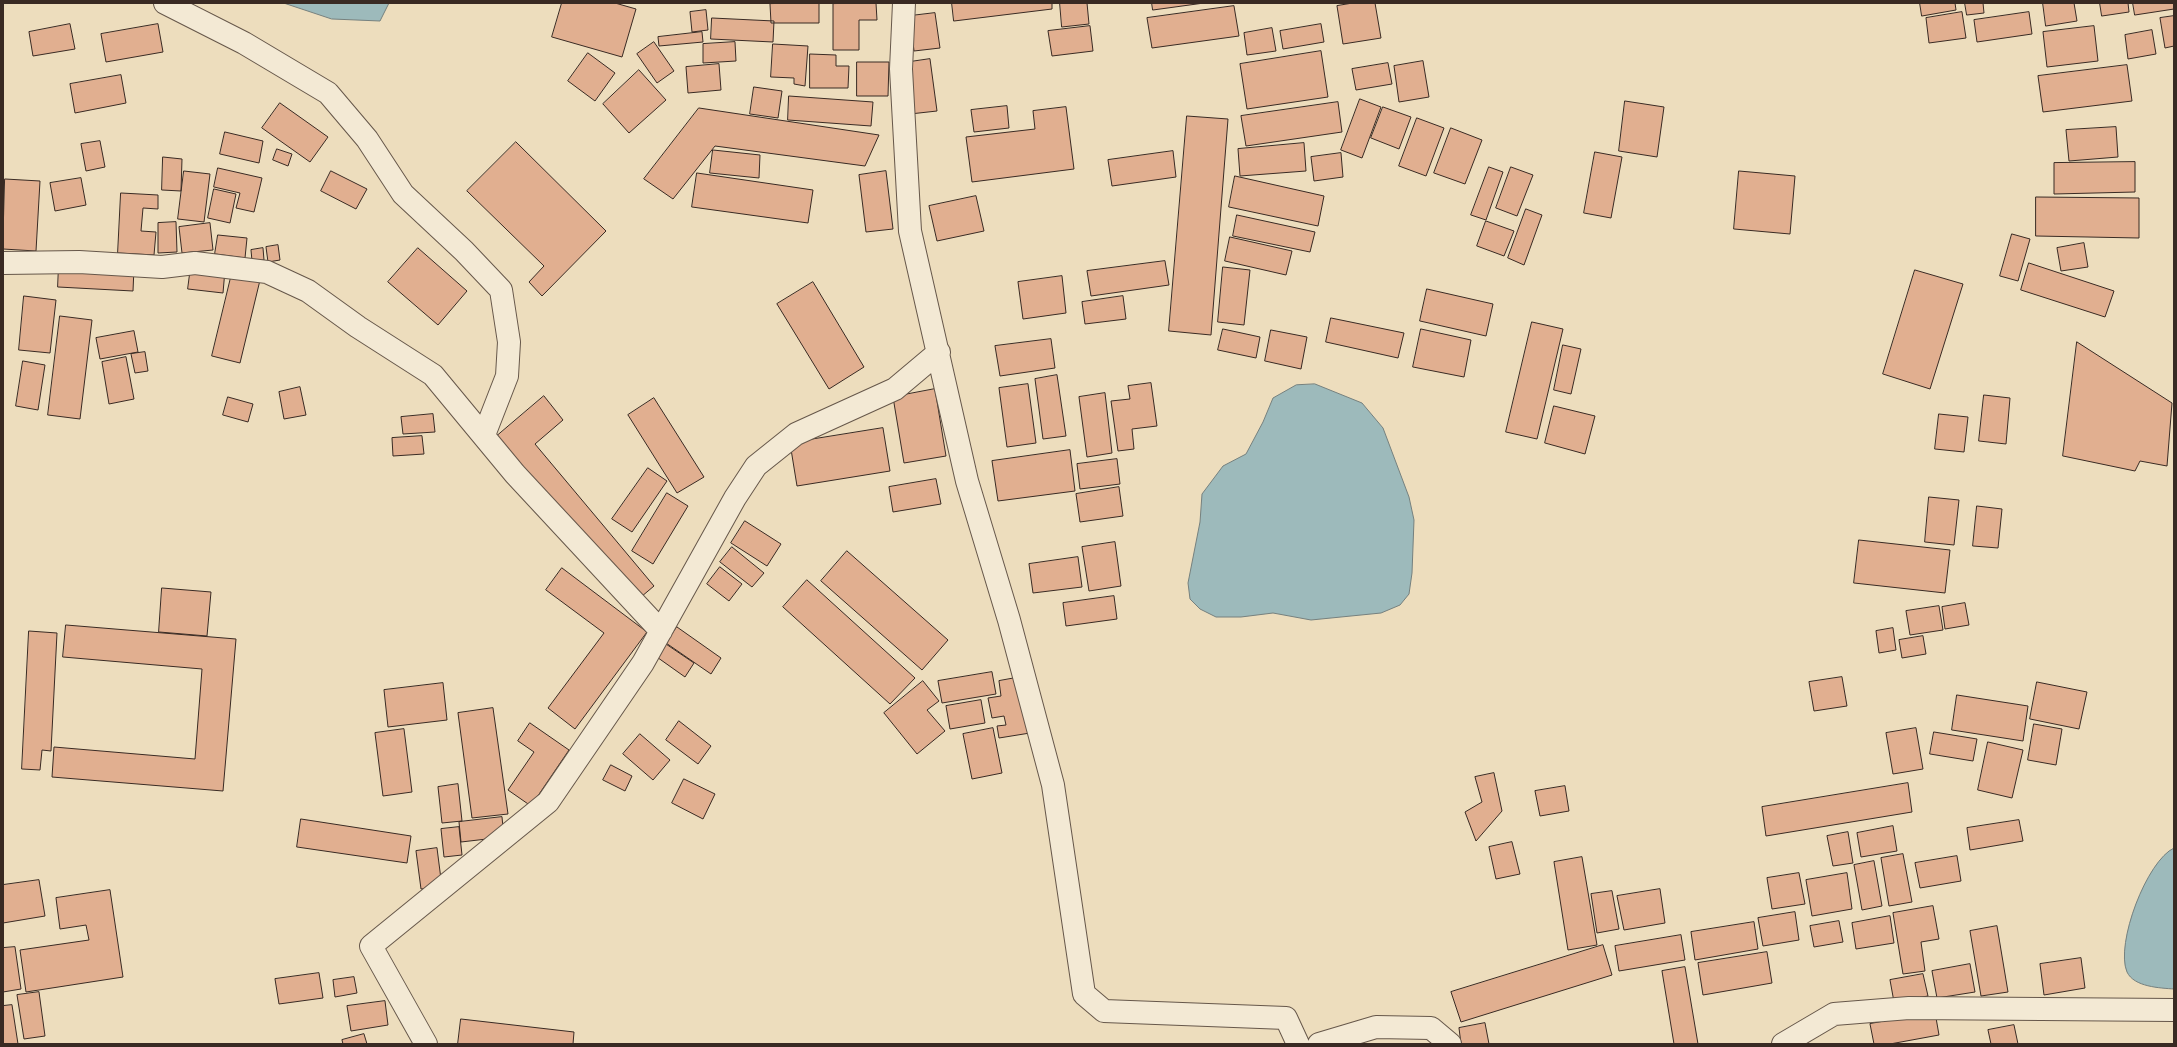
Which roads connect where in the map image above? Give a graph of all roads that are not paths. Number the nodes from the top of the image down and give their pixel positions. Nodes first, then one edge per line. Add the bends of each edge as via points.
1 (165, 3) edge
2 (904, 3) edge
3 (3, 263) edge
4 (939, 352) junction
5 (484, 435) junction
6 (661, 631) junction
7 (2174, 1010) edge
8 (426, 1044) edge
9 (1298, 1044) edge
10 (1319, 1044) edge
11 (1450, 1044) edge
12 (1783, 1044) edge

1 - 5 street via 244,43 328,93 367,139 403,194 501,290 509,342 507,376
2 - 4 street via 901,69 910,231
3 - 5 street via 79,262 162,267 195,263 267,272 308,291 433,375
4 - 6 street via 895,389 796,434 756,466 735,498
4 - 9 street via 967,481 1010,620 1053,785 1084,994 1104,1011 1286,1018
5 - 6 street via 515,474
6 - 8 street via 548,802 371,946
7 - 12 street via 1910,1008 1834,1014
10 - 11 street via 1376,1027 1431,1028

